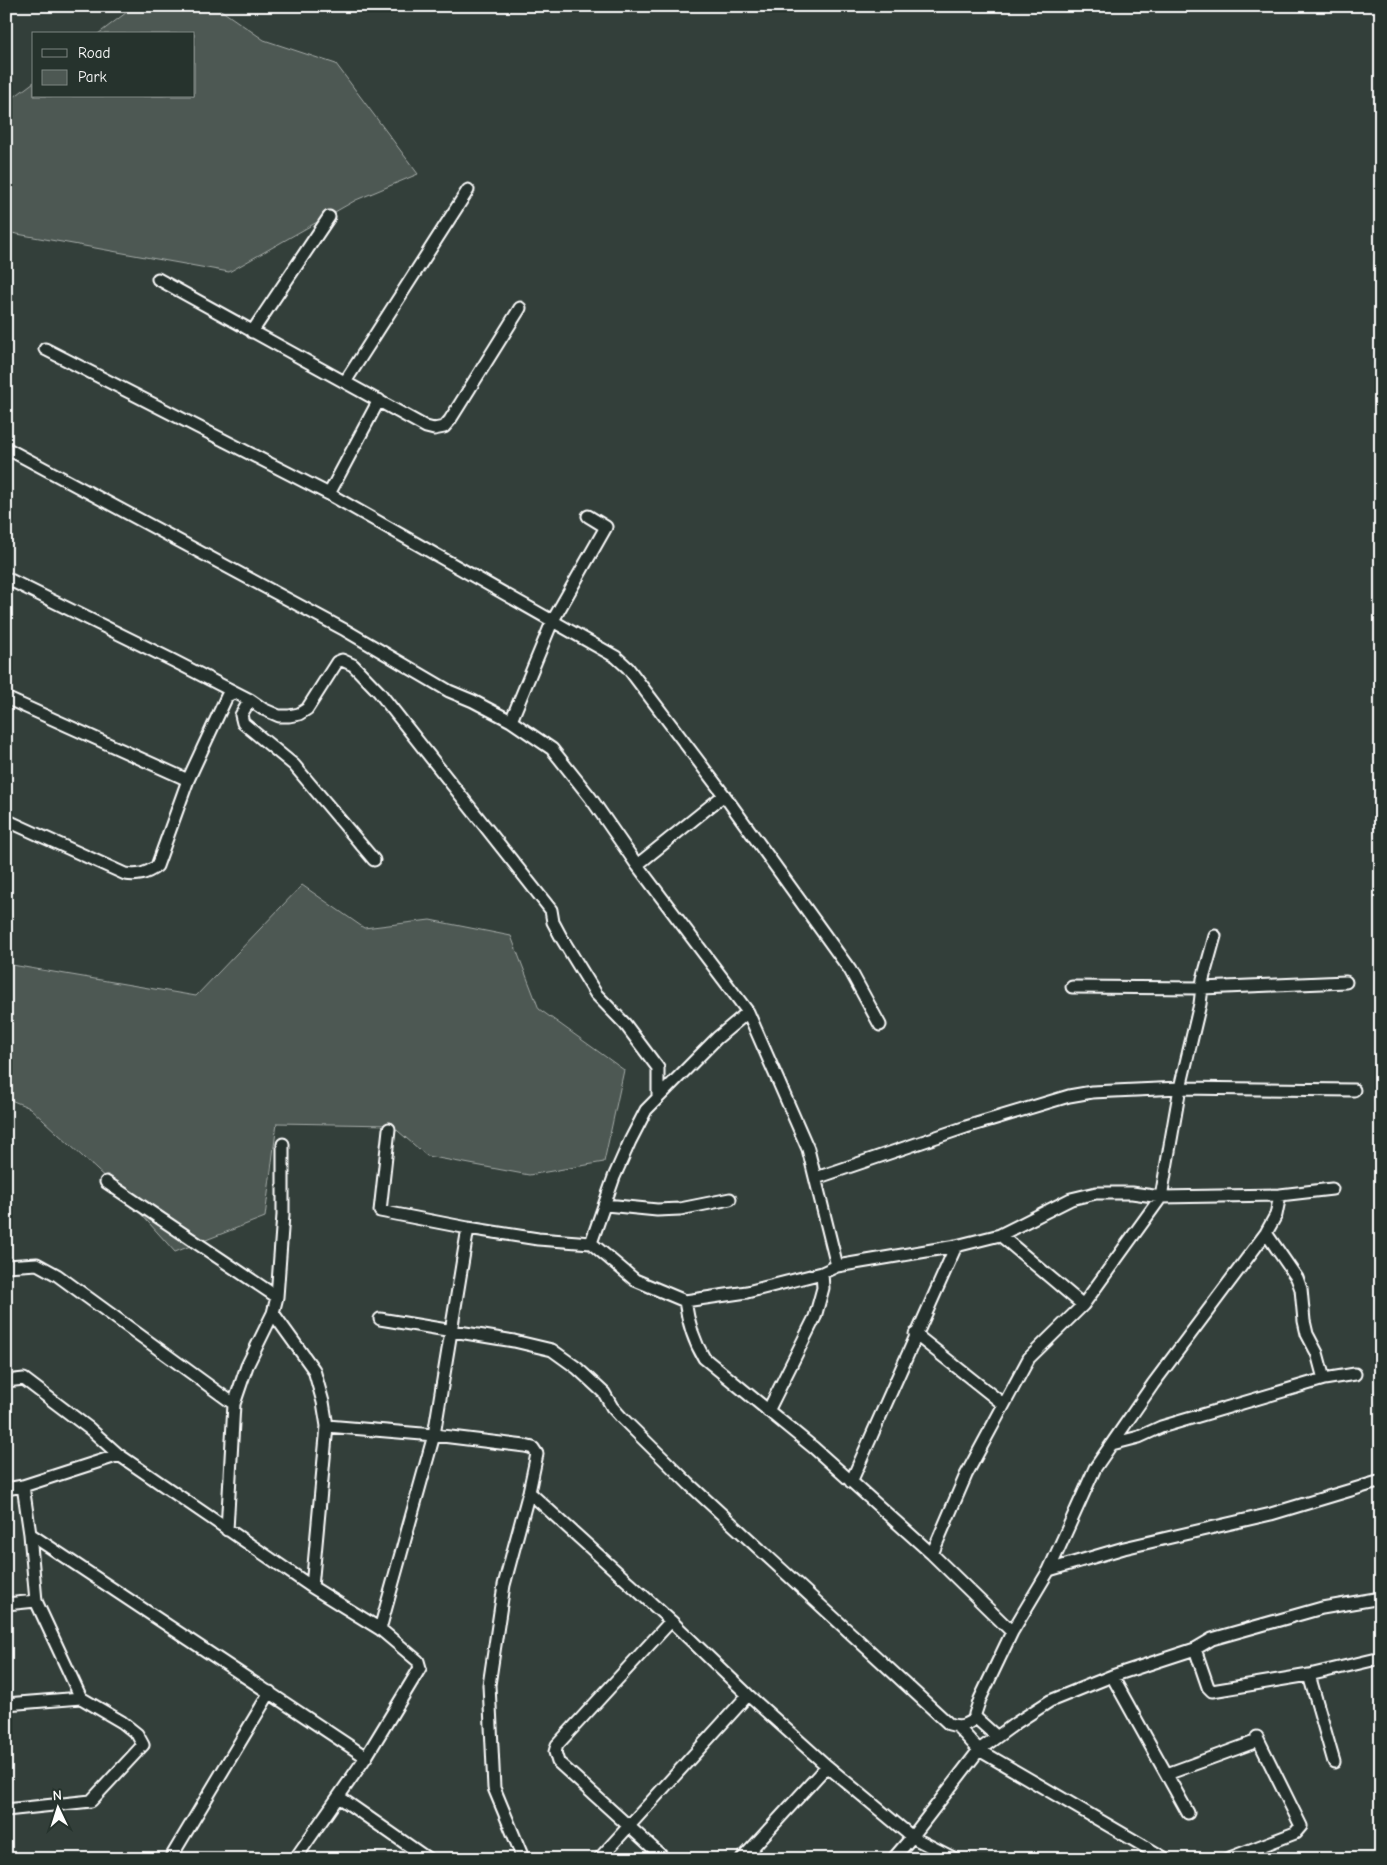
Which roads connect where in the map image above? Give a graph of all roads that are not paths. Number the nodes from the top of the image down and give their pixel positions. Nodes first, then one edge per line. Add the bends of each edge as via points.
1 (468, 190) dead end
2 (329, 217) dead end
3 (158, 279) dead end
4 (520, 308) dead end
5 (252, 332) junction
6 (45, 349) dead end
7 (345, 382) junction
8 (379, 400) junction
9 (6, 448) edge
10 (329, 494) junction
11 (588, 516) dead end
12 (6, 578) edge
13 (552, 622) junction
14 (233, 693) junction
15 (6, 698) edge
16 (250, 700) junction
17 (511, 721) junction
18 (188, 780) junction
19 (724, 795) junction
20 (6, 820) edge
21 (374, 860) dead end
22 (637, 866) junction
23 (1214, 936) dead end
24 (1346, 982) dead end
25 (1072, 987) dead end
26 (1202, 988) junction
27 (748, 1012) junction
28 (880, 1025) dead end
29 (1180, 1088) junction
30 (1354, 1090) dead end
31 (658, 1097) junction
32 (389, 1129) dead end
33 (283, 1144) dead end
34 (816, 1178) junction
35 (106, 1182) dead end
36 (1332, 1189) dead end
37 (1280, 1195) junction
38 (1161, 1197) junction
39 (730, 1199) dead end
40 (606, 1205) junction
41 (468, 1228) junction
42 (1266, 1233) junction
43 (1000, 1235) junction
44 (591, 1243) junction
45 (956, 1246) junction
46 (6, 1266) edge
47 (838, 1266) junction
48 (822, 1273) junction
49 (277, 1297) junction
50 (685, 1301) junction
51 (1083, 1305) junction
52 (273, 1313) junction
53 (380, 1319) dead end
54 (451, 1332) junction
55 (916, 1334) junction
56 (1355, 1374) dead end
57 (1324, 1379) junction
58 (6, 1381) edge
59 (234, 1404) junction
60 (1003, 1404) junction
61 (768, 1411) junction
62 (327, 1426) junction
63 (434, 1435) junction
64 (1112, 1444) junction
65 (119, 1455) junction
66 (1381, 1480) edge
67 (851, 1482) junction
68 (23, 1486) junction
69 (6, 1489) edge
70 (529, 1492) junction
71 (227, 1530) junction
72 (30, 1534) junction
73 (932, 1554) junction
74 (1049, 1570) junction
75 (312, 1587) junction
76 (1381, 1598) edge
77 (36, 1601) junction
78 (6, 1604) edge
79 (671, 1621) junction
80 (380, 1629) junction
81 (1012, 1632) junction
82 (1195, 1649) junction
83 (1377, 1659) dead end
84 (1309, 1675) junction
85 (1112, 1676) junction
86 (270, 1692) junction
87 (748, 1695) junction
88 (81, 1698) junction
89 (6, 1704) edge
90 (976, 1718) junction
91 (958, 1727) junction
92 (996, 1736) junction
93 (979, 1750) junction
94 (366, 1757) junction
95 (1334, 1762) dead end
96 (827, 1766) junction
97 (1168, 1774) junction
98 (339, 1797) junction
99 (6, 1810) edge
100 (1188, 1813) dead end
101 (629, 1827) junction
102 (912, 1837) junction
103 (170, 1859) edge
104 (295, 1859) edge
105 (428, 1859) edge
106 (520, 1859) edge
107 (599, 1859) edge
108 (665, 1859) edge
109 (742, 1859) edge
110 (893, 1859) edge
111 (955, 1859) edge
112 (1166, 1859) edge
113 (1227, 1859) edge

1 - 7 street
2 - 5 street
3 - 5 street
4 - 8 street via 444,427 426,427
5 - 7 street
6 - 10 street
7 - 8 street
8 - 10 street
9 - 17 street via 336,626 449,691
10 - 13 street
11 - 13 street via 606,527
12 - 14 street
13 - 17 street
13 - 19 street via 603,649 628,668
14 - 16 street
14 - 18 street via 227,696
15 - 18 street
16 - 21 street via 241,715 243,722 294,765
16 - 31 street via 279,716 299,714 307,709 337,662 342,660 364,676 551,910 560,937 596,994 625,1024 658,1068
17 - 22 street via 552,749 590,797
18 - 20 street via 157,866 146,873 126,874
19 - 22 street
19 - 28 street via 850,970
22 - 27 street
23 - 26 street
24 - 26 street
25 - 26 street
26 - 29 street
27 - 31 street
27 - 34 street via 808,1149
29 - 30 street
29 - 34 street via 1069,1096
29 - 38 street
31 - 40 street via 646,1110 630,1141
32 - 41 street via 380,1211
33 - 49 street via 283,1215
34 - 47 street
35 - 49 street
36 - 37 street
37 - 38 street
37 - 42 street via 1276,1215
38 - 43 street via 1096,1193 1070,1199
38 - 51 street
39 - 40 street via 680,1209
40 - 44 street
41 - 44 street
41 - 54 street
42 - 57 street via 1297,1278 1307,1334 1318,1353
42 - 64 street
43 - 45 street
43 - 51 street
44 - 50 street via 635,1280
45 - 47 street
45 - 55 street
46 - 59 street via 37,1264 58,1276
47 - 48 street
48 - 50 street via 747,1292
48 - 61 street via 823,1288 815,1317
49 - 52 street
50 - 61 street via 694,1340 704,1358
51 - 60 street via 1029,1358
52 - 59 street via 247,1366
52 - 62 street via 314,1370
53 - 54 street
54 - 63 street
54 - 91 street via 540,1346 552,1350 577,1368 689,1484 949,1724
55 - 60 street
55 - 67 street
56 - 57 street
57 - 64 street
58 - 65 street via 24,1379
59 - 71 street
60 - 73 street via 966,1475
61 - 67 street
62 - 63 street
62 - 75 street
63 - 70 street via 533,1448 537,1460
63 - 80 street
64 - 74 street via 1096,1468
65 - 68 street
65 - 71 street
66 - 74 street via 1271,1514 1124,1548
67 - 73 street
68 - 69 street
68 - 72 street
70 - 79 street
70 - 106 street via 504,1585 489,1685 494,1788 522,1853
71 - 75 street
72 - 77 street
72 - 86 street
73 - 81 street
74 - 81 street
75 - 80 street
76 - 82 street via 1322,1608 1212,1639
77 - 78 street
77 - 88 street
79 - 87 street
79 - 101 street via 557,1745 555,1752 558,1762
80 - 94 street via 418,1662 420,1668
81 - 90 street via 980,1699
82 - 84 street via 1212,1692
82 - 85 street
83 - 84 street
84 - 95 street
85 - 92 street via 1050,1701
85 - 97 street
86 - 94 street
86 - 103 street
87 - 96 street
87 - 101 street
88 - 89 street
88 - 99 street via 122,1722 137,1734 143,1745 92,1801
90 - 91 street
90 - 92 street
91 - 93 street
92 - 93 street
93 - 102 street
93 - 112 street
94 - 98 street
96 - 102 street
96 - 109 street
97 - 100 street
97 - 113 street via 1254,1740 1301,1826 1295,1833
98 - 104 street
98 - 105 street
101 - 107 street
101 - 108 street
102 - 110 street
102 - 111 street

